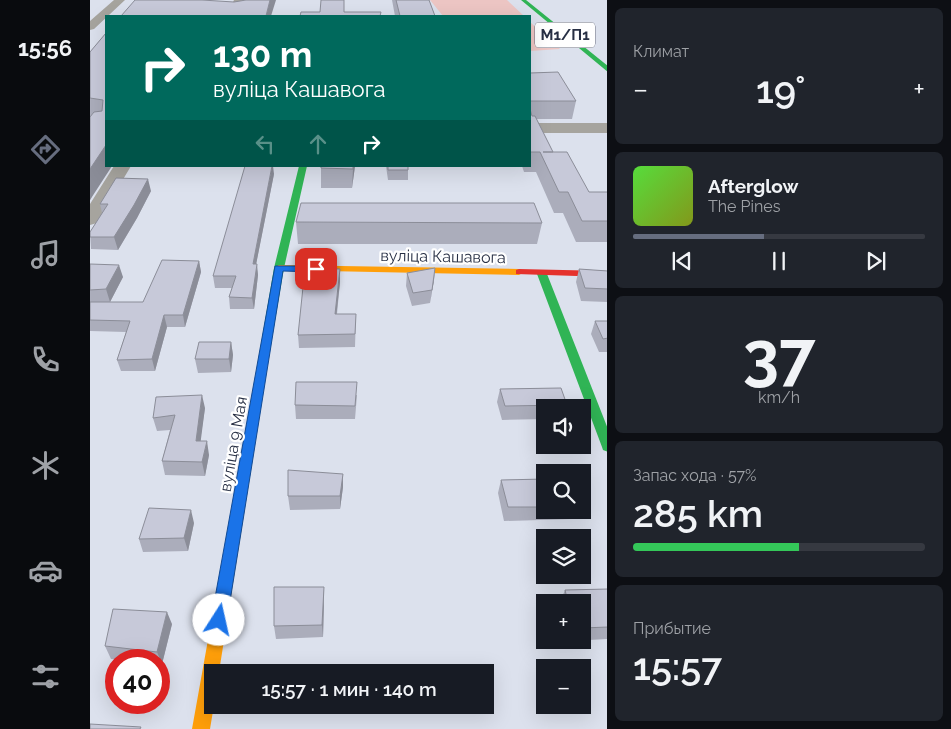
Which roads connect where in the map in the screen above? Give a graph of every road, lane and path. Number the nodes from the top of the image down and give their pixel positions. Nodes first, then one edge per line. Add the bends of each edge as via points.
1 (120, 0) edge
2 (239, 0) edge
3 (523, 0) edge
4 (232, 15) edge
5 (90, 27) edge
6 (607, 70) edge
7 (531, 128) edge
8 (607, 128) edge
9 (122, 167) edge
10 (303, 167) edge
11 (90, 219) edge
12 (279, 268) junction
13 (542, 274) junction
14 (607, 274) edge
15 (607, 447) edge
16 (201, 729) edge

1 - 5 street
2 - 4 street
3 - 6 street, М1/П1
7 - 8 street
9 - 11 street
10 - 12 street, вуліца 9 Мая
12 - 13 street, вуліца Кашавога
12 - 16 street, вуліца 9 Мая
13 - 14 street, вуліца Кашавога
13 - 15 street

